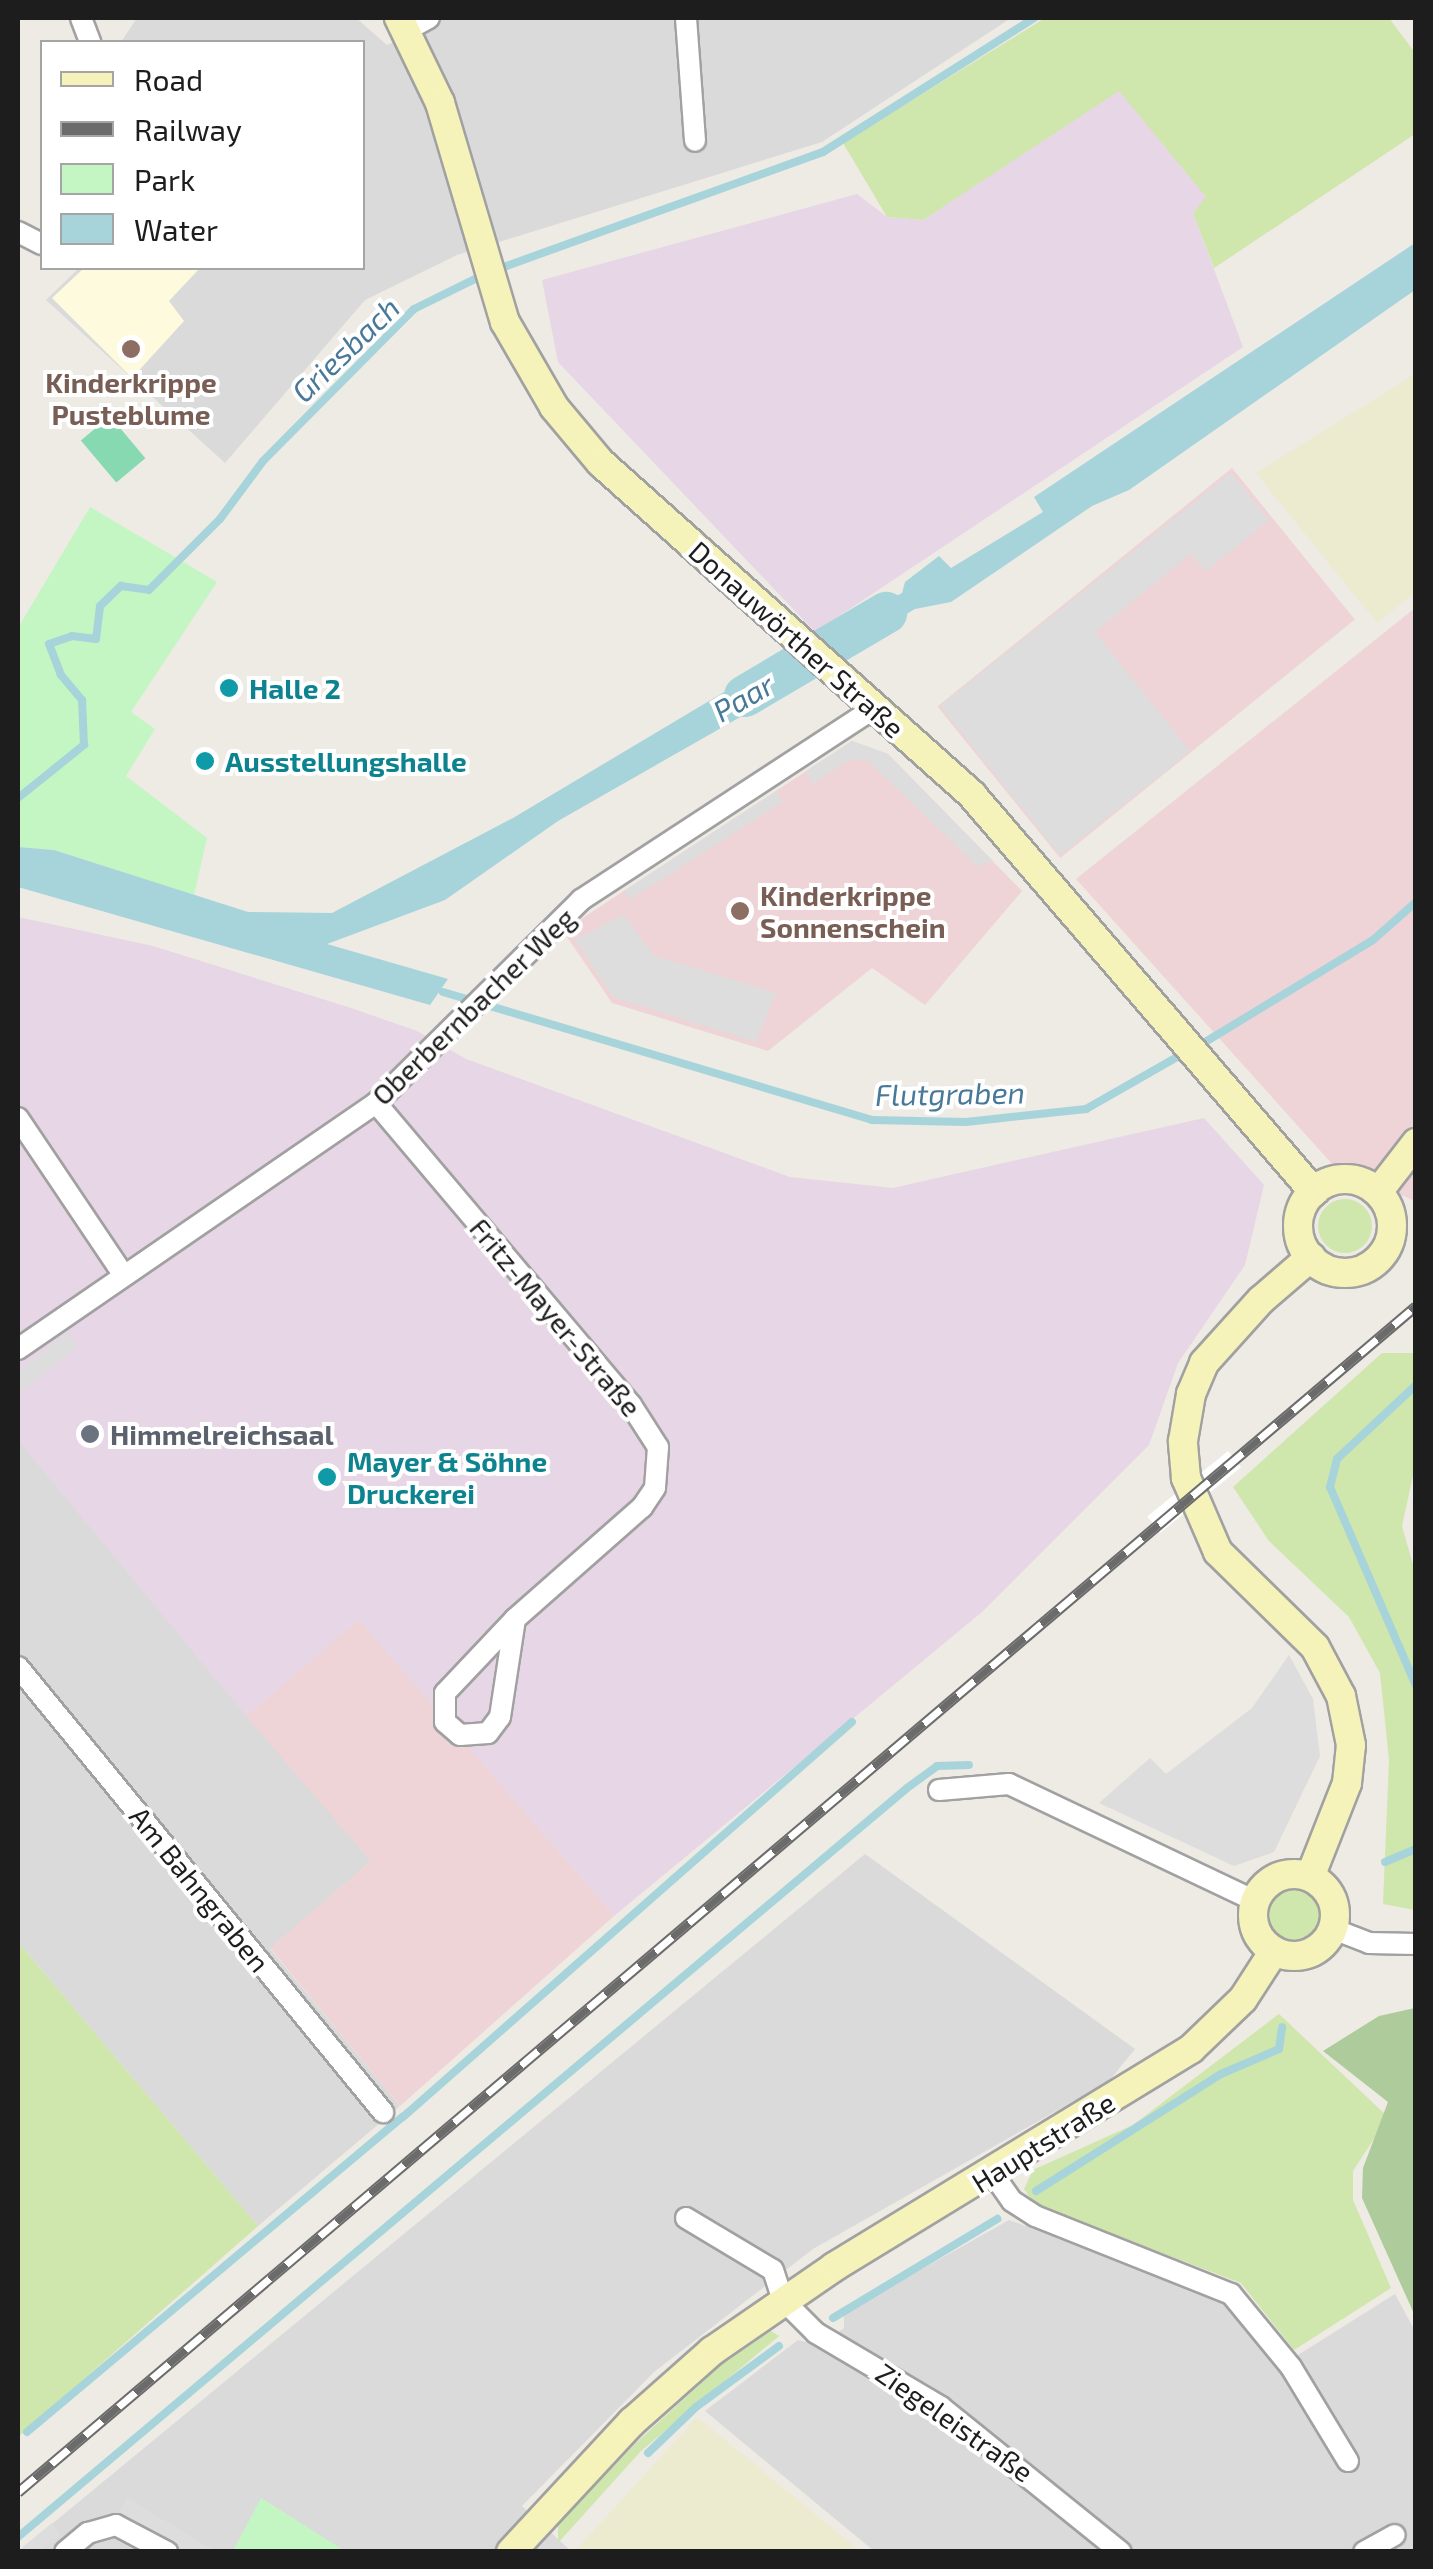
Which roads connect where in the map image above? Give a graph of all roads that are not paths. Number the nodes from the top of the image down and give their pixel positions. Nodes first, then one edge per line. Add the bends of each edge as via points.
1 (686, 18) edge
2 (412, 22) edge
3 (695, 140) dead end
4 (874, 708) junction
5 (376, 1103) junction
6 (18, 1118) edge
7 (1416, 1143) edge
8 (1314, 1192) junction
9 (1378, 1192) junction
10 (1311, 1258) junction
11 (123, 1274) junction
12 (18, 1348) edge
13 (516, 1619) junction
14 (18, 1667) edge
15 (939, 1790) dead end
16 (1310, 1876) junction
17 (1254, 1901) junction
18 (1333, 1929) junction
19 (1416, 1944) edge
20 (1274, 1950) junction
21 (382, 2112) dead end
22 (994, 2174) junction
23 (686, 2218) dead end
24 (783, 2300) junction
25 (1348, 2461) dead end
26 (1395, 2536) dead end
27 (65, 2552) edge
28 (166, 2552) edge
29 (511, 2552) edge
30 (1121, 2552) edge
31 (1364, 2552) edge

1 - 3 street
2 - 4 main road, Donauwörther Straße via 505,322 554,406 601,463
4 - 5 street, Oberbernbacher Weg via 622,870 546,930
4 - 8 main road, Donauwörther Straße via 972,795
5 - 11 street, Oberbernbacher Weg
5 - 13 street, Fritz-Mayer-Straße via 631,1405 658,1447 654,1488 642,1507
6 - 11 street
7 - 9 main road
8 - 9 main road via 1351,1179
8 - 10 main road via 1298,1222
9 - 10 main road via 1392,1236 1374,1263 1345,1273
10 - 16 main road via 1261,1300 1204,1364 1190,1394 1183,1441 1186,1478 1218,1552 1316,1647 1341,1696 1351,1746 1347,1783
11 - 12 street, Oberbernbacher Weg
13 - 13 street, Fritz-Mayer-Straße via 444,1693 445,1722 460,1735 480,1736 500,1717
14 - 21 street, Am Bahngraben
15 - 17 street via 1009,1784
16 - 17 main road via 1272,1879
16 - 18 main road via 1332,1896
17 - 20 main road via 1255,1930
18 - 19 street via 1369,1943
18 - 20 main road via 1313,1952
20 - 22 main road, Hauptstraße via 1243,2000 1190,2049
22 - 24 main road, Hauptstraße
22 - 25 street via 1012,2201 1035,2216 1232,2294 1291,2367
23 - 24 street via 773,2270
24 - 29 main road, Hauptstraße via 652,2403
24 - 30 street, Ziegeleistraße via 816,2333 923,2394 1012,2460
26 - 31 street
27 - 28 street via 88,2533 116,2525

